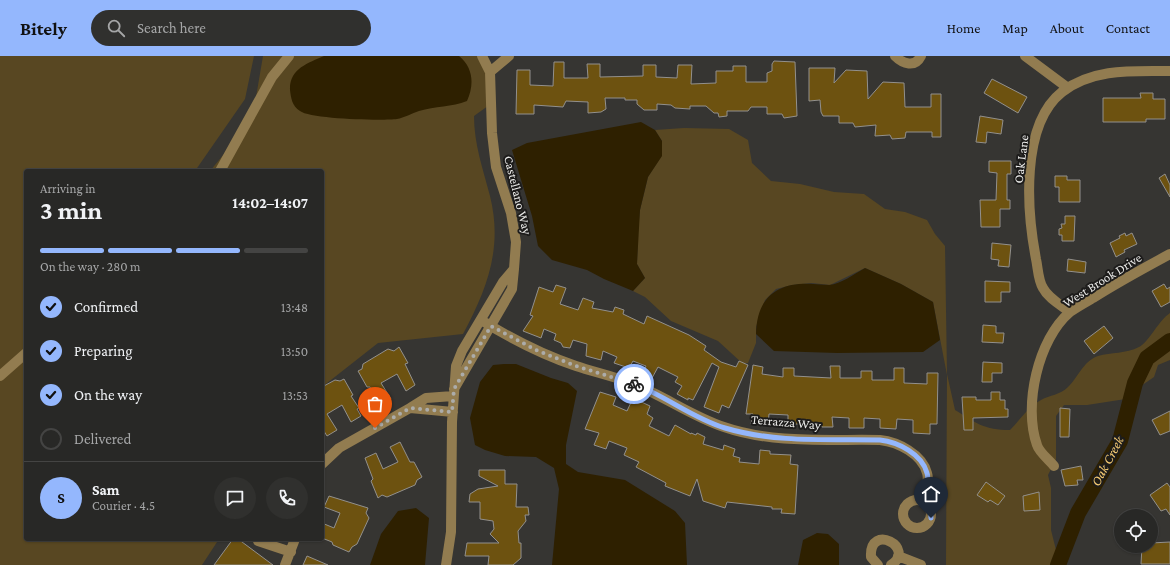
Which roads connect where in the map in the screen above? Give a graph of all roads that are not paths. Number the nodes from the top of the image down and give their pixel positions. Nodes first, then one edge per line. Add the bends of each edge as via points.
1 (289, 56) edge
2 (482, 56) edge
3 (509, 56) edge
4 (895, 56) edge
5 (921, 56) edge
6 (1025, 56) edge
7 (1170, 71) edge
8 (490, 72) junction
9 (1068, 88) junction
10 (221, 169) edge
11 (1170, 254) edge
12 (514, 269) junction
13 (1070, 312) junction
14 (481, 320) junction
15 (491, 326) junction
16 (24, 355) edge
17 (0, 376) edge
18 (454, 393) junction
19 (410, 408) junction
20 (452, 412) junction
21 (324, 462) edge
22 (1054, 466) dead end
23 (922, 501) dead end
24 (294, 541) edge
25 (260, 543) edge
26 (291, 552) junction
27 (898, 556) junction
28 (285, 565) edge
29 (446, 565) edge
30 (878, 565) edge
31 (891, 565) edge
32 (921, 565) edge

1 - 10 street via 272,77
2 - 8 street, Castellano Way
3 - 8 street
4 - 5 street via 902,62 911,64
6 - 9 street
7 - 9 street, Oak Lane via 1108,73 1084,79
8 - 12 street, Castellano Way via 496,167 511,213 516,242
9 - 13 street, Oak Lane via 1053,103 1037,131 1031,165 1030,194 1031,238 1043,289
11 - 13 street, West Brook Drive
12 - 14 street, Castellano Way via 503,282
12 - 15 street, Castellano Way via 512,289
13 - 22 street, West Brook Drive via 1046,343 1032,400 1032,425 1037,447
14 - 15 street, Terrazza Way
14 - 18 street, Castellano Way via 456,366
15 - 18 street, Castellano Way
15 - 23 street, Terrazza Way via 536,350 576,366 646,388 696,416 725,428 764,436 893,442 919,460 928,474
16 - 17 street
18 - 19 street via 426,398
18 - 20 street, Castellano Way
19 - 20 street
19 - 21 street via 339,448
20 - 29 street, Castellano Way via 451,532
24 - 26 street
25 - 26 street
26 - 28 street
27 - 30 street via 894,543 886,539 878,541 871,552 873,561
27 - 31 street
27 - 32 street

